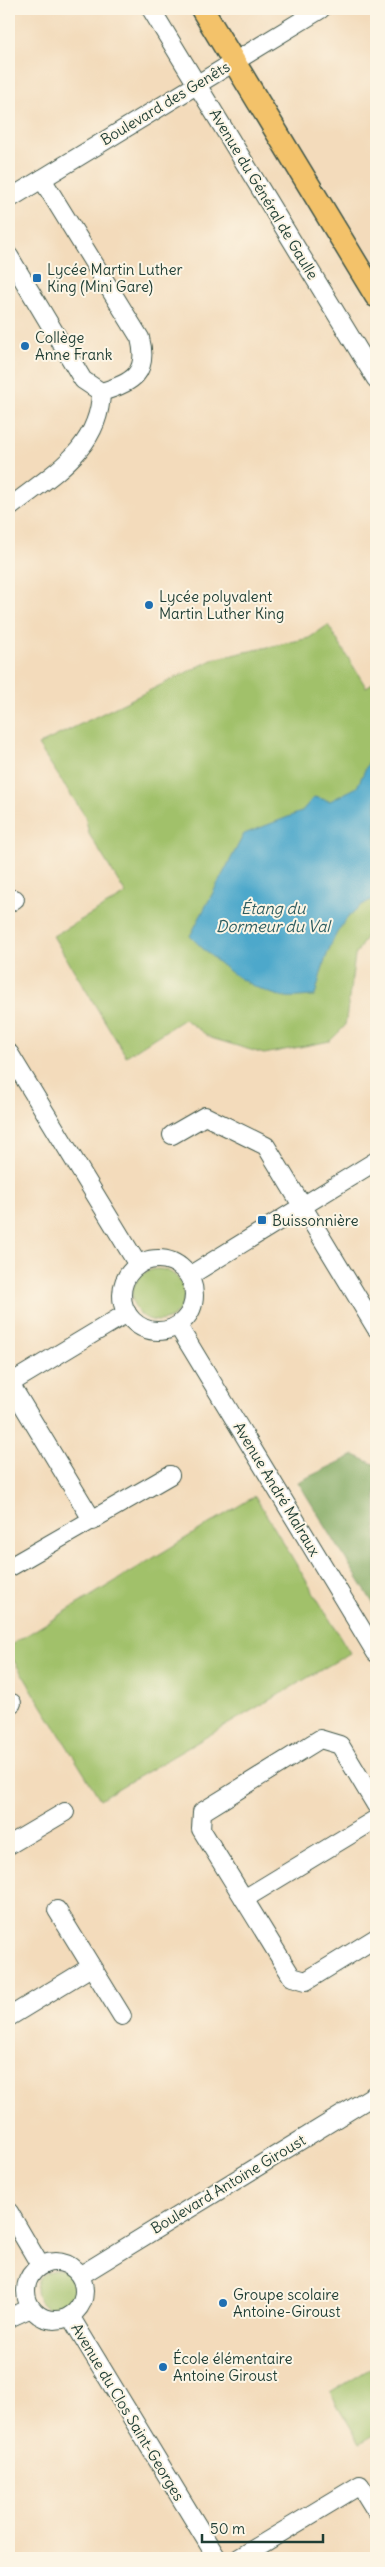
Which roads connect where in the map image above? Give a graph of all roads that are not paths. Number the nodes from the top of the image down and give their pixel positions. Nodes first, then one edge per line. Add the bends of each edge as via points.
1 (151, 9) edge
2 (202, 9) edge
3 (321, 9) edge
4 (234, 61) junction
5 (196, 84) junction
6 (42, 179) junction
7 (9, 199) edge
8 (9, 256) edge
9 (376, 296) edge
10 (376, 379) edge
11 (101, 392) junction
12 (9, 508) edge
13 (9, 1053) edge
14 (172, 1135) dead end
15 (376, 1160) edge
16 (302, 1206) junction
17 (138, 1265) junction
18 (189, 1276) junction
19 (127, 1313) junction
20 (178, 1326) junction
21 (376, 1328) edge
22 (9, 1383) edge
23 (170, 1475) dead end
24 (93, 1521) junction
25 (10, 1567) dead end
26 (376, 1652) edge
27 (376, 1805) edge
28 (65, 1812) dead end
29 (376, 1819) edge
30 (9, 1846) edge
31 (244, 1899) junction
32 (57, 1910) dead end
33 (376, 1938) edge
34 (92, 1967) junction
35 (122, 2016) dead end
36 (9, 2017) edge
37 (376, 2094) edge
38 (9, 2212) edge
39 (40, 2265) junction
40 (81, 2276) junction
41 (31, 2308) junction
42 (70, 2316) junction
43 (9, 2318) edge
44 (376, 2511) edge
45 (218, 2558) edge
46 (239, 2558) edge

1 - 5 street, Avenue du Général de Gaulle
2 - 4 main road
3 - 4 street, Boulevard des Genêts
4 - 5 street, Boulevard des Genêts
4 - 9 main road
5 - 6 street, Boulevard des Genêts
5 - 10 street, Avenue du Général de Gaulle
6 - 7 street, Boulevard des Genêts
6 - 11 street via 140,338 145,356 140,371 128,381
8 - 11 street via 83,380
11 - 12 street via 95,427 78,452
13 - 17 street
14 - 16 street via 205,1116 266,1146
15 - 16 street
16 - 18 street
16 - 21 street
17 - 18 street via 164,1260 179,1266
17 - 19 street via 124,1287
18 - 20 street via 194,1297 192,1308
19 - 20 street via 134,1322 150,1330
19 - 22 street
20 - 26 street, Avenue André Malraux
22 - 24 street
23 - 24 street
24 - 25 street
27 - 31 street via 340,1745 320,1738 202,1812 201,1829
28 - 30 street
29 - 31 street
31 - 33 street via 292,1977 306,1981
32 - 34 street
34 - 35 street
34 - 36 street
37 - 40 street, Boulevard Antoine Giroust
38 - 39 street
39 - 40 street via 58,2261 67,2263
39 - 41 street via 32,2272 26,2290
40 - 42 street via 82,2303
41 - 42 street via 45,2318 61,2320
41 - 43 street
42 - 45 street, Avenue du Clos Saint-Georges
44 - 46 street via 360,2485

